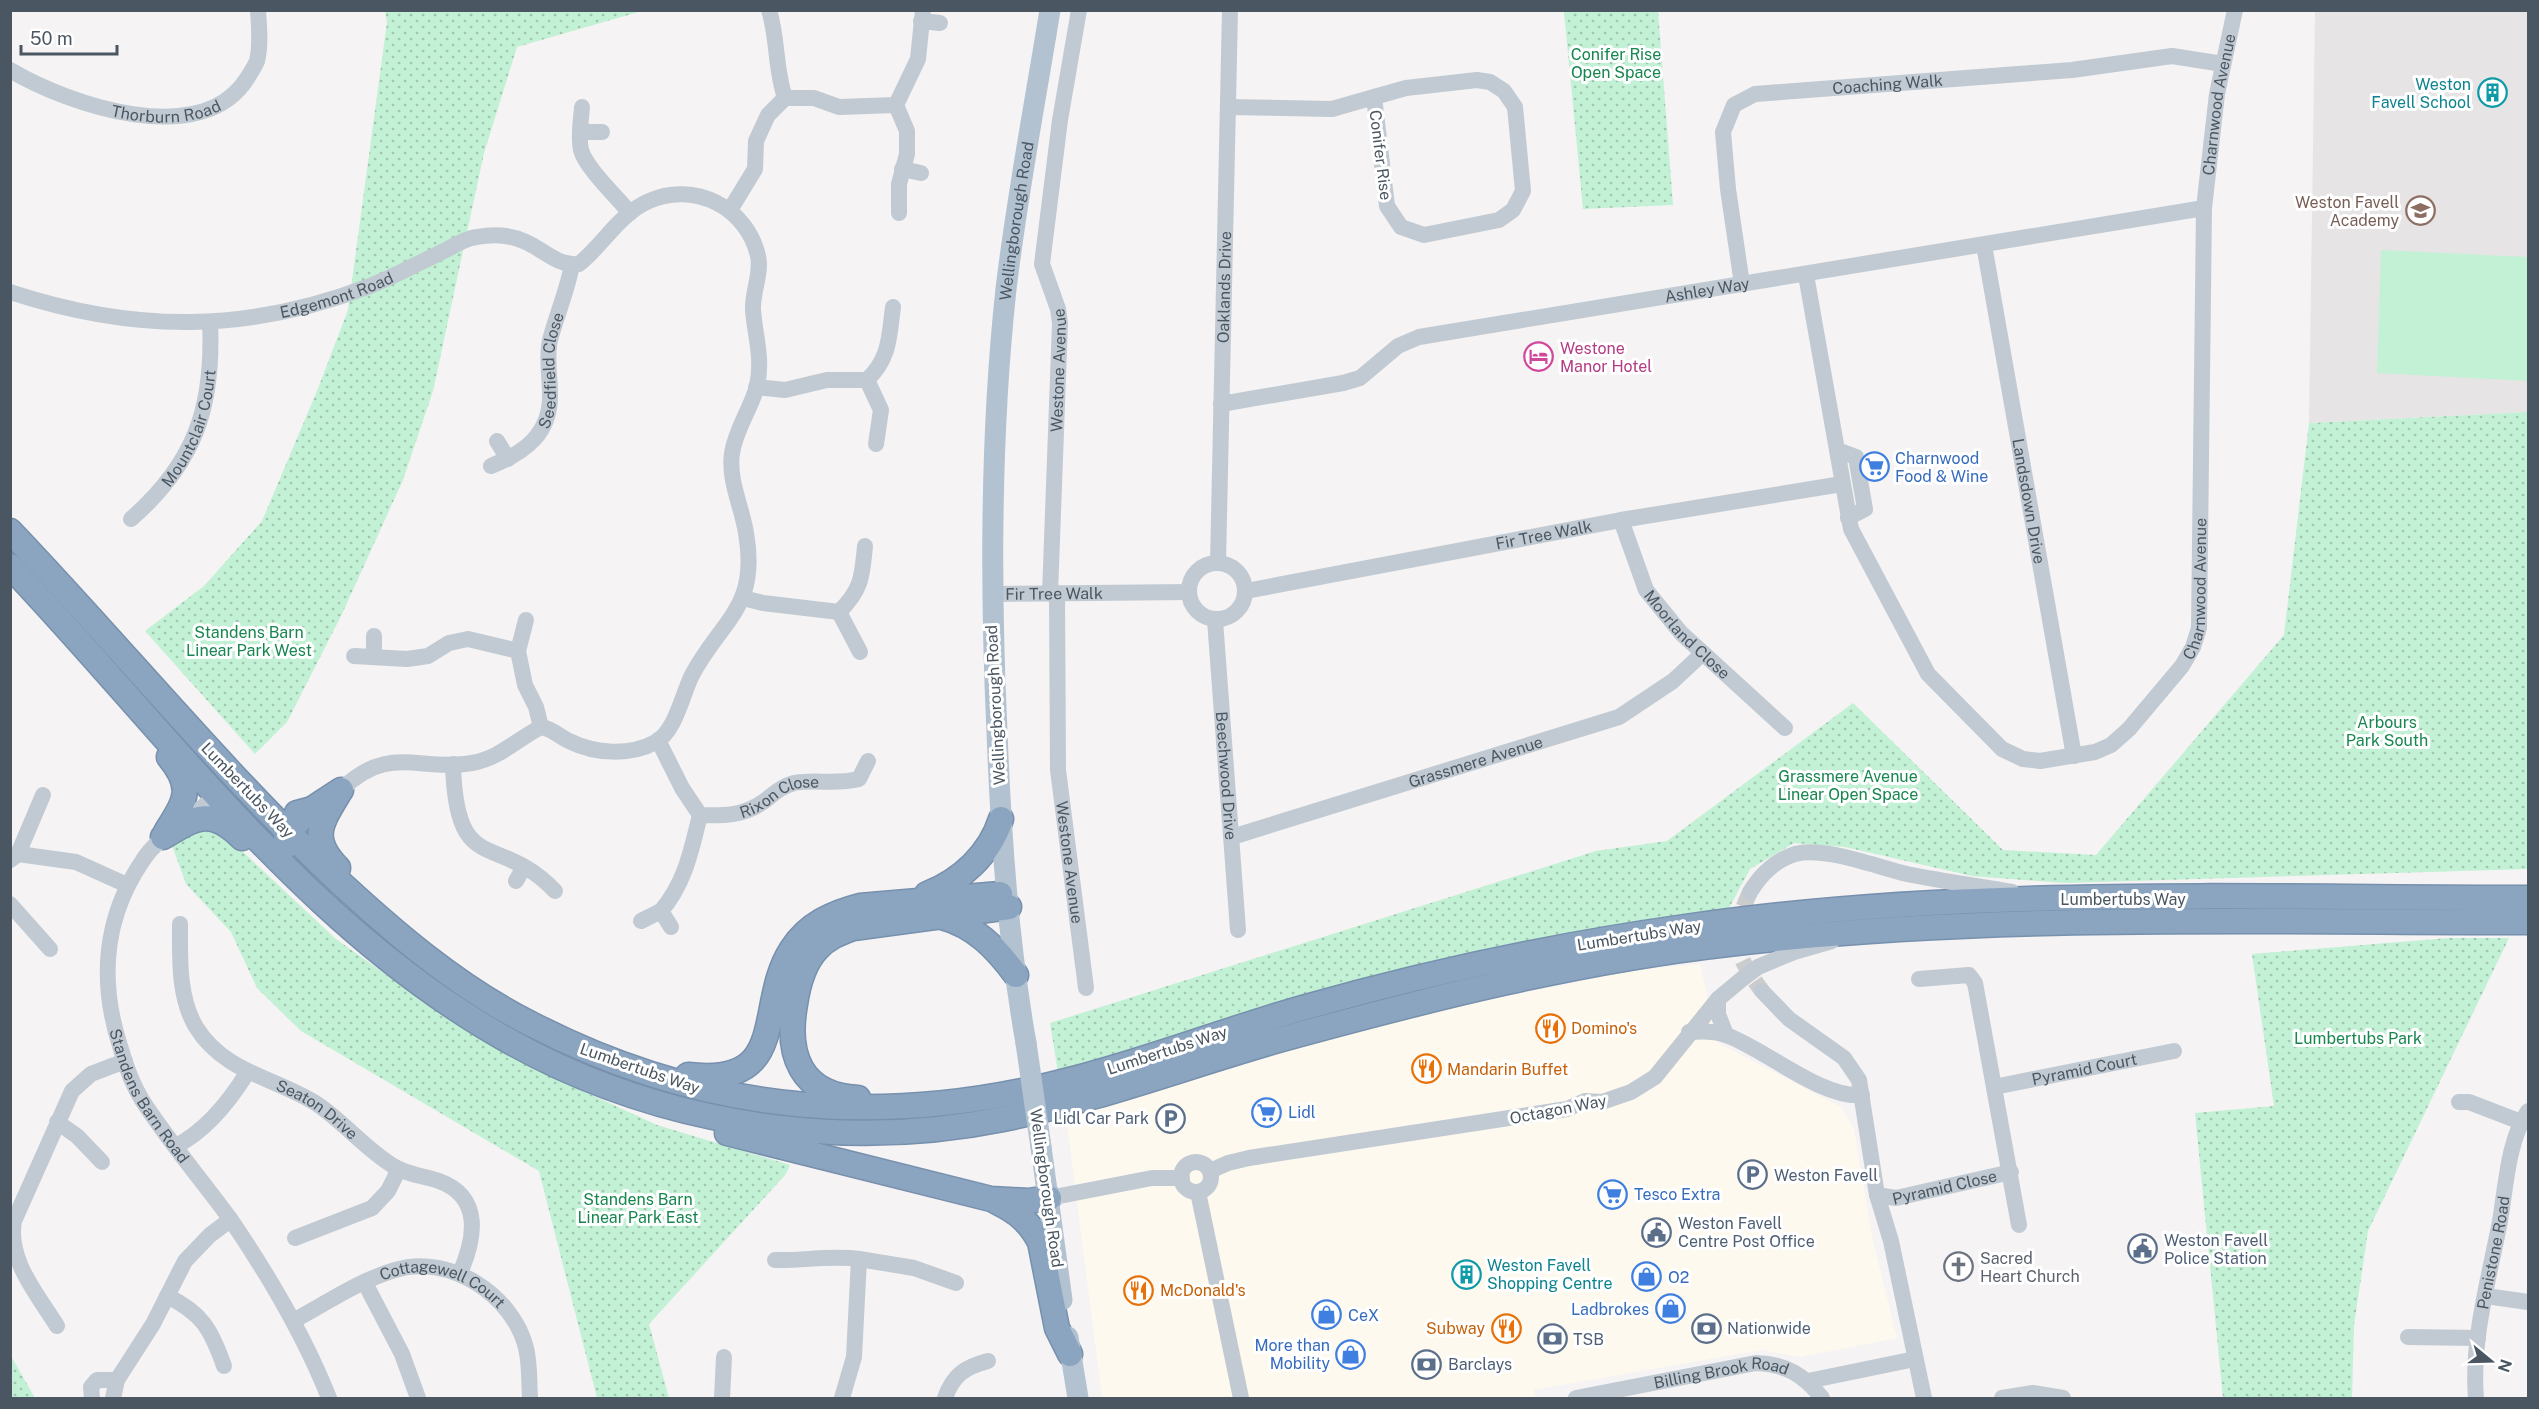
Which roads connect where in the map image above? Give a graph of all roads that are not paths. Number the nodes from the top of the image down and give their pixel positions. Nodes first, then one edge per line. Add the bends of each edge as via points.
1 (258, 10) edge
2 (769, 10) edge
3 (1050, 10) edge
4 (1079, 10) edge
5 (1230, 10) edge
6 (2235, 10) edge
7 (922, 16) edge
8 (940, 23) dead end
9 (2223, 64) junction
10 (10, 70) edge
11 (1374, 97) junction
12 (785, 98) junction
13 (896, 105) junction
14 (582, 107) dead end
15 (1228, 107) junction
16 (581, 132) junction
17 (602, 132) dead end
18 (902, 169) junction
19 (921, 174) dead end
20 (2205, 208) junction
21 (730, 210) junction
22 (630, 213) junction
23 (899, 213) dead end
24 (1984, 245) junction
25 (572, 265) junction
26 (1806, 275) junction
27 (1742, 284) junction
28 (10, 292) edge
29 (893, 307) dead end
30 (210, 322) junction
31 (867, 380) junction
32 (756, 387) junction
33 (1221, 404) junction
34 (497, 441) dead end
35 (876, 444) dead end
36 (1837, 450) junction
37 (508, 459) junction
38 (491, 466) dead end
39 (1842, 484) junction
40 (1848, 518) junction
41 (131, 519) dead end
42 (1621, 520) junction
43 (10, 531) edge
44 (865, 546) dead end
45 (1218, 563) junction
46 (10, 566) edge
47 (1246, 591) junction
48 (1189, 592) junction
49 (991, 594) junction
50 (1053, 594) junction
51 (743, 598) junction
52 (839, 612) junction
53 (526, 620) dead end
54 (1215, 620) junction
55 (98, 627) junction
56 (374, 636) dead end
57 (518, 651) junction
58 (860, 652) dead end
59 (1703, 653) junction
60 (354, 656) dead end
61 (374, 657) junction
62 (114, 679) junction
63 (188, 727) junction
64 (541, 727) junction
65 (1785, 728) dead end
66 (658, 740) junction
67 (2074, 756) junction
68 (867, 761) dead end
69 (453, 764) junction
70 (341, 790) junction
71 (217, 794) junction
72 (43, 795) dead end
73 (312, 809) junction
74 (700, 816) junction
75 (1001, 819) junction
76 (287, 832) junction
77 (163, 837) junction
78 (1232, 837) junction
79 (14, 857) edge
80 (127, 885) junction
81 (555, 891) dead end
82 (1750, 892) tunnel mouth
83 (2529, 898) edge
84 (2060, 899) junction
85 (911, 900) junction
86 (1008, 901) junction
87 (361, 902) junction
88 (10, 904) edge
89 (662, 911) junction
90 (942, 917) junction
91 (641, 921) dead end
92 (2529, 922) edge
93 (180, 924) dead end
94 (670, 927) dead end
95 (1238, 930) dead end
96 (354, 931) junction
97 (1849, 933) junction
98 (50, 949) dead end
99 (1016, 975) junction
100 (1919, 979) dead end
101 (1086, 988) dead end
102 (426, 989) junction
103 (1762, 991) tunnel mouth
104 (1718, 999) junction
105 (1689, 1032) junction
106 (1726, 1035) junction
107 (2174, 1051) dead end
108 (125, 1061) junction
109 (621, 1065) junction
110 (247, 1073) junction
111 (1994, 1087) junction
112 (614, 1089) junction
113 (1862, 1095) junction
114 (969, 1101) junction
115 (2459, 1102) dead end
116 (2525, 1116) edge
117 (57, 1122) junction
118 (176, 1146) junction
119 (102, 1162) dead end
120 (399, 1169) junction
121 (1210, 1171) junction
122 (2011, 1172) junction
123 (1182, 1178) junction
124 (1198, 1192) junction
125 (1877, 1195) junction
126 (1049, 1198) junction
127 (991, 1199) junction
128 (230, 1220) junction
129 (12, 1221) edge
130 (2019, 1225) dead end
131 (295, 1238) dead end
132 (11, 1244) edge
133 (859, 1259) junction
134 (775, 1260) dead end
135 (460, 1273) junction
136 (365, 1283) junction
137 (956, 1283) dead end
138 (167, 1296) junction
139 (2486, 1296) junction
140 (2529, 1302) edge
141 (293, 1321) junction
142 (57, 1326) dead end
143 (2408, 1337) dead end
144 (2478, 1338) junction
145 (1070, 1354) junction
146 (724, 1357) dead end
147 (1915, 1359) junction
148 (988, 1361) dead end
149 (224, 1366) dead end
150 (117, 1380) junction
151 (1808, 1381) junction
152 (92, 1398) edge
153 (112, 1398) edge
154 (329, 1398) edge
155 (418, 1398) edge
156 (530, 1398) edge
157 (722, 1398) edge
158 (842, 1398) edge
159 (945, 1398) edge
160 (1078, 1398) edge
161 (1241, 1398) edge
162 (1576, 1398) edge
163 (1822, 1398) edge
164 (1924, 1398) edge
165 (2002, 1398) edge
166 (2063, 1398) edge
167 (2476, 1398) edge

1 - 10 street, Thorburn Road via 257,61 239,91 220,105 188,116 105,109 66,98
2 - 12 street
3 - 49 main road, Wellingborough Road via 1006,288 995,417
4 - 50 street, Westone Avenue via 1042,264 1060,323
5 - 15 street, Oaklands Drive
6 - 9 street, Charnwood Avenue
7 - 8 street
7 - 13 street via 918,60
9 - 20 street, Charnwood Avenue
9 - 27 street, Coaching Walk via 2172,56 2072,70 1755,94 1734,105 1724,132
11 - 11 street, Conifer Rise via 1406,88 1477,80 1490,82 1504,91 1515,107 1523,191 1513,210 1499,220 1424,235 1401,227 1387,206
11 - 15 street, Conifer Rise via 1332,109
12 - 13 street via 814,98 839,107
12 - 21 street via 768,115 756,141 755,169
13 - 18 street via 907,131 907,154
14 - 16 street
15 - 33 street, Oaklands Drive
16 - 17 street
16 - 22 street via 581,151 591,170
18 - 19 street
18 - 23 street
20 - 24 street, Ashley Way
20 - 67 street, Charnwood Avenue via 2197,638 2182,666 2119,738 2103,749
21 - 22 street via 717,202 681,194 647,202
21 - 32 street via 746,228 759,257 753,309 760,351
22 - 25 street via 586,258
24 - 26 street, Ashley Way
24 - 67 street, Landsdown Drive
25 - 30 street, Edgemont Road via 559,262 525,241 505,236 474,237 342,296 295,310
25 - 37 street, Seedfield Close via 550,341 549,409 543,429 529,447
26 - 27 street, Ashley Way
26 - 36 street, Charnwood Avenue
27 - 33 street, Ashley Way via 1419,337 1398,346 1360,378
28 - 30 street, Edgemont Road via 95,315 173,324
29 - 31 street via 887,353
30 - 41 street, Mountclair Court via 210,386 198,430 171,479
31 - 32 street via 827,380 785,390
31 - 35 street via 881,410
32 - 51 street via 739,424 731,458 749,558
33 - 45 street, Oaklands Drive
34 - 37 street
36 - 39 street, Charnwood Avenue
36 - 40 street via 1857,457 1865,509
37 - 38 street, Seedfield Close
39 - 40 street, Charnwood Avenue
39 - 42 street, Fir Tree Walk
40 - 67 street, Charnwood Avenue via 1928,674 1939,687 2008,753 2031,761
42 - 47 street, Fir Tree Walk
42 - 59 street, Moorland Close via 1647,590 1681,633
43 - 55 highway, Lumbertubs Way
44 - 52 street via 861,583
45 - 47 street via 1236,570
45 - 48 street via 1195,573
46 - 62 highway, Lumbertubs Way
47 - 54 street via 1233,616
48 - 50 street, Fir Tree Walk
48 - 54 street via 1199,614
49 - 50 street, Fir Tree Walk
49 - 75 main road, Wellingborough Road
50 - 101 street, Westone Avenue via 1058,770
51 - 52 street
51 - 66 street via 693,675 668,730
52 - 58 street
53 - 57 street
54 - 78 street, Beechwood Drive
55 - 63 highway, Lumbertubs Way
55 - 71 highway via 114,659 222,779
56 - 61 street
57 - 61 street via 468,639 449,643 428,656
57 - 64 street via 525,685
59 - 65 street, Moorland Close
59 - 78 street, Grassmere Avenue via 1673,681 1619,717
60 - 61 street
62 - 71 highway, Lumbertubs Way
62 - 77 highway via 132,716 183,776 185,800
63 - 73 highway via 227,756 286,812
63 - 76 highway, Lumbertubs Way
64 - 66 street via 568,741 612,751 634,751
64 - 69 street via 494,757
66 - 74 street
68 - 74 street, Rixon Close via 866,785 796,783 776,789 743,813
69 - 70 street via 394,762 370,768
69 - 81 street via 454,799 466,835 520,874 545,880
70 - 73 highway
70 - 87 highway via 323,819 320,838 327,857
71 - 77 street, Standens Barn Road
71 - 96 highway, Lumbertubs Way
72 - 79 street
73 - 76 highway
74 - 89 street via 688,865 674,896
75 - 85 highway via 990,844 958,879
75 - 86 main road, Wellingborough Road
76 - 87 highway, Lumbertubs Way
76 - 102 highway via 284,846 291,856 402,957
77 - 80 street, Standens Barn Road
77 - 96 highway via 191,820 204,817 225,822 308,902
78 - 95 street, Beechwood Drive
79 - 80 street via 76,862
80 - 108 street, Standens Barn Road via 113,921 107,955 108,993
82 - 84 street via 1761,874 1777,862 1795,854 1816,852 1945,881
83 - 84 highway, Lumbertubs Way
84 - 114 highway, Lumbertubs Way via 1797,913 1579,944 1388,985 1224,1031 1079,1078
85 - 86 highway
85 - 109 highway via 838,911 811,927 791,949 779,979 765,1042 749,1063 733,1074 714,1078 651,1064
86 - 90 highway
86 - 99 main road, Wellingborough Road
87 - 109 highway, Lumbertubs Way via 478,993 525,1022
88 - 98 street
89 - 91 street
89 - 94 street
90 - 99 highway via 979,934
90 - 114 highway via 852,928 817,949 797,988 794,1057 802,1073 831,1093
92 - 97 highway, Lumbertubs Way via 2050,923
93 - 110 street, Seaton Drive via 185,1002 196,1028
96 - 102 highway, Lumbertubs Way
97 - 104 street, Octagon Way via 1826,945 1794,952 1758,967
97 - 112 highway, Lumbertubs Way via 1724,944 1427,1000 1102,1094 1005,1119 960,1126 870,1132 765,1126 675,1108
99 - 126 main road, Wellingborough Road, bridge
100 - 111 street via 1969,975 1975,983
102 - 112 highway, Lumbertubs Way via 494,1033
103 - 113 street via 1789,1019 1844,1058 1859,1080
104 - 105 street, Octagon Way
104 - 106 street via 1718,1014
105 - 106 street
105 - 121 street, Octagon Way via 1655,1077 1631,1092 1602,1102 1585,1101 1567,1110 1249,1158
106 - 113 street via 1829,1089
107 - 111 street, Pyramid Court
108 - 117 street via 82,1080
108 - 118 street, Standens Barn Road via 141,1098
109 - 114 highway, Lumbertubs Way via 726,1095 819,1107 891,1108
110 - 118 street via 214,1117
110 - 120 street, Seaton Drive via 317,1104
111 - 122 street
112 - 127 highway via 682,1119 731,1134
113 - 125 street
115 - 116 street
116 - 139 street, Penistone Road
117 - 119 street
117 - 129 street via 45,1156
118 - 128 street, Standens Barn Road
120 - 131 street via 388,1191 372,1208
120 - 135 street, Seaton Drive via 451,1188 471,1213 474,1231
121 - 123 street via 1204,1164 1194,1162
121 - 124 street via 1210,1183
122 - 125 street, Pyramid Close via 1896,1198
122 - 130 street
123 - 124 street via 1185,1187
123 - 126 street via 1152,1178
124 - 161 street
125 - 147 street via 1892,1241
126 - 127 highway via 1028,1202
126 - 145 main road, Wellingborough Road
127 - 145 highway via 1019,1213 1034,1230 1040,1242 1057,1328
128 - 138 street via 194,1250
128 - 141 street, Standens Barn Road
129 - 132 street
132 - 142 street
133 - 134 street via 831,1256 807,1261
133 - 137 street via 914,1268
133 - 158 street via 854,1357
135 - 136 street, Cottagewell Court via 413,1266
135 - 156 street, Cottagewell Court via 496,1298 519,1328 526,1348
136 - 141 street, Cottagewell Court
136 - 155 street via 402,1354
138 - 149 street via 201,1317
138 - 150 street
139 - 140 street
139 - 144 street, Penistone Road
141 - 154 street, Standens Barn Road
143 - 144 street
144 - 167 street, Penistone Road
145 - 160 main road, Wellingborough Road
146 - 157 street
147 - 151 street
147 - 164 street
148 - 159 street via 958,1374
150 - 152 street via 97,1380 91,1387
150 - 153 street
151 - 162 street, Billing Brook Road via 1791,1370 1756,1363
151 - 163 street, Billing Brook Road
165 - 166 street via 2032,1393

